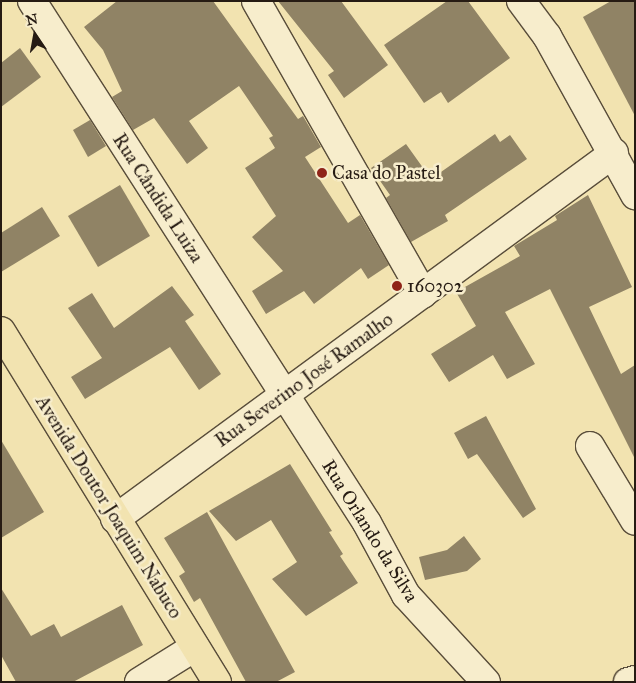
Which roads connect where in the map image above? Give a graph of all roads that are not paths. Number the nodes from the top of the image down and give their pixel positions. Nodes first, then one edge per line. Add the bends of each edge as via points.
1 (32, 1) edge
2 (256, 1) edge
3 (521, 1) edge
4 (614, 154) junction
5 (635, 194) edge
6 (423, 294) junction
7 (1, 331) edge
8 (284, 394) junction
9 (590, 446) dead end
10 (115, 519) junction
11 (635, 521) edge
12 (195, 647) junction
13 (635, 680) edge
14 (139, 682) edge
15 (216, 682) edge
16 (486, 682) edge
17 (628, 682) edge

1 - 8 street, Rua Cândida Luiza
2 - 6 street
3 - 4 street via 547,36
4 - 5 street
4 - 6 street, Rua Severino José Ramalho
6 - 8 street, Rua Severino José Ramalho
7 - 10 main road, Avenida Doutor Joaquim Nabuco
8 - 10 street, Rua Severino José Ramalho
8 - 16 street, Rua Orlando da Silva via 367,523 406,595
9 - 11 street
10 - 12 main road, Avenida Doutor Joaquim Nabuco
12 - 14 street
12 - 15 main road, Avenida Doutor Joaquim Nabuco
13 - 17 street

